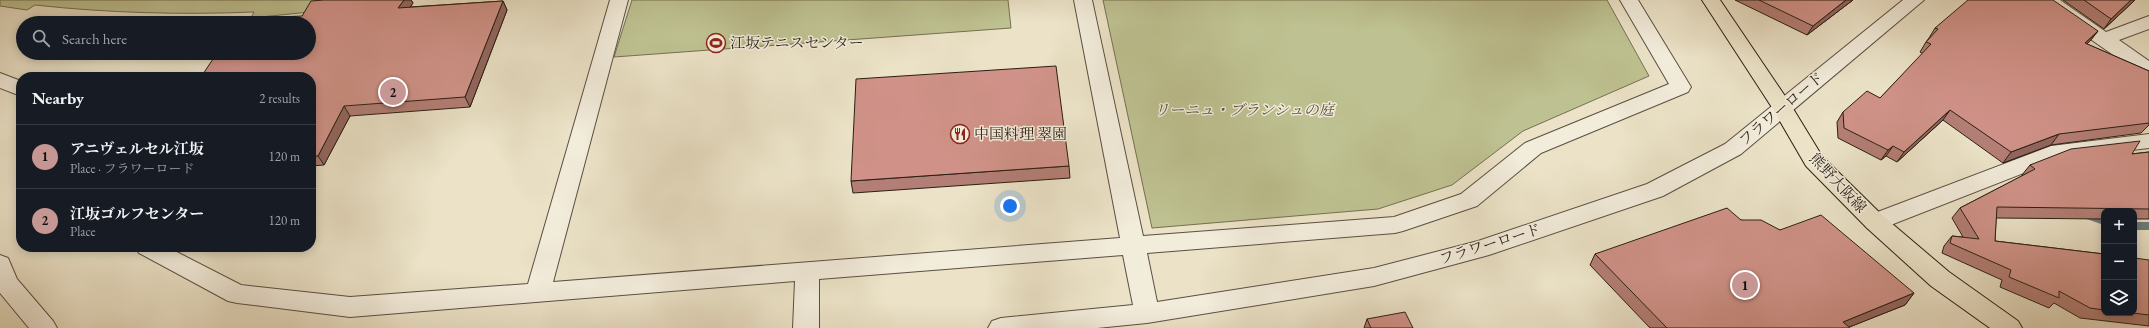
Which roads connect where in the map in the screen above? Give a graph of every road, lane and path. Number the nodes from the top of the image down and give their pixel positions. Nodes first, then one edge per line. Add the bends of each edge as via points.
1 (620, 0) edge
2 (1083, 0) edge
3 (1630, 0) edge
4 (1710, 0) edge
5 (1915, 0) edge
6 (2047, 0) edge
7 (2149, 22) edge
8 (2105, 39) junction
9 (2149, 70) edge
10 (0, 80) edge
11 (16, 87) edge
12 (1782, 107) junction
13 (2149, 140) edge
14 (1875, 222) junction
15 (1133, 245) junction
16 (157, 252) edge
17 (0, 264) edge
18 (807, 271) junction
19 (538, 292) junction
20 (1147, 313) junction
21 (44, 328) edge
22 (806, 328) edge
23 (1001, 328) edge
24 (2009, 328) edge

1 - 19 street
2 - 15 street
3 - 15 street via 1681,87 1533,148 1469,200 1395,225
4 - 12 main road, 熊野大阪線
5 - 12 street, フラワーロード
6 - 8 street
7 - 8 street
8 - 9 street
10 - 11 street
12 - 14 main road, 熊野大阪線 via 1814,161
12 - 20 street, フラワーロード via 1733,149 1655,190 1481,249 1374,277
13 - 14 street via 2059,151
14 - 24 main road, 熊野大阪線 via 1940,279
15 - 18 street
15 - 20 street
16 - 19 street via 237,294 350,307
17 - 21 street via 6,283
18 - 19 street
18 - 22 street
20 - 23 street, フラワーロード

